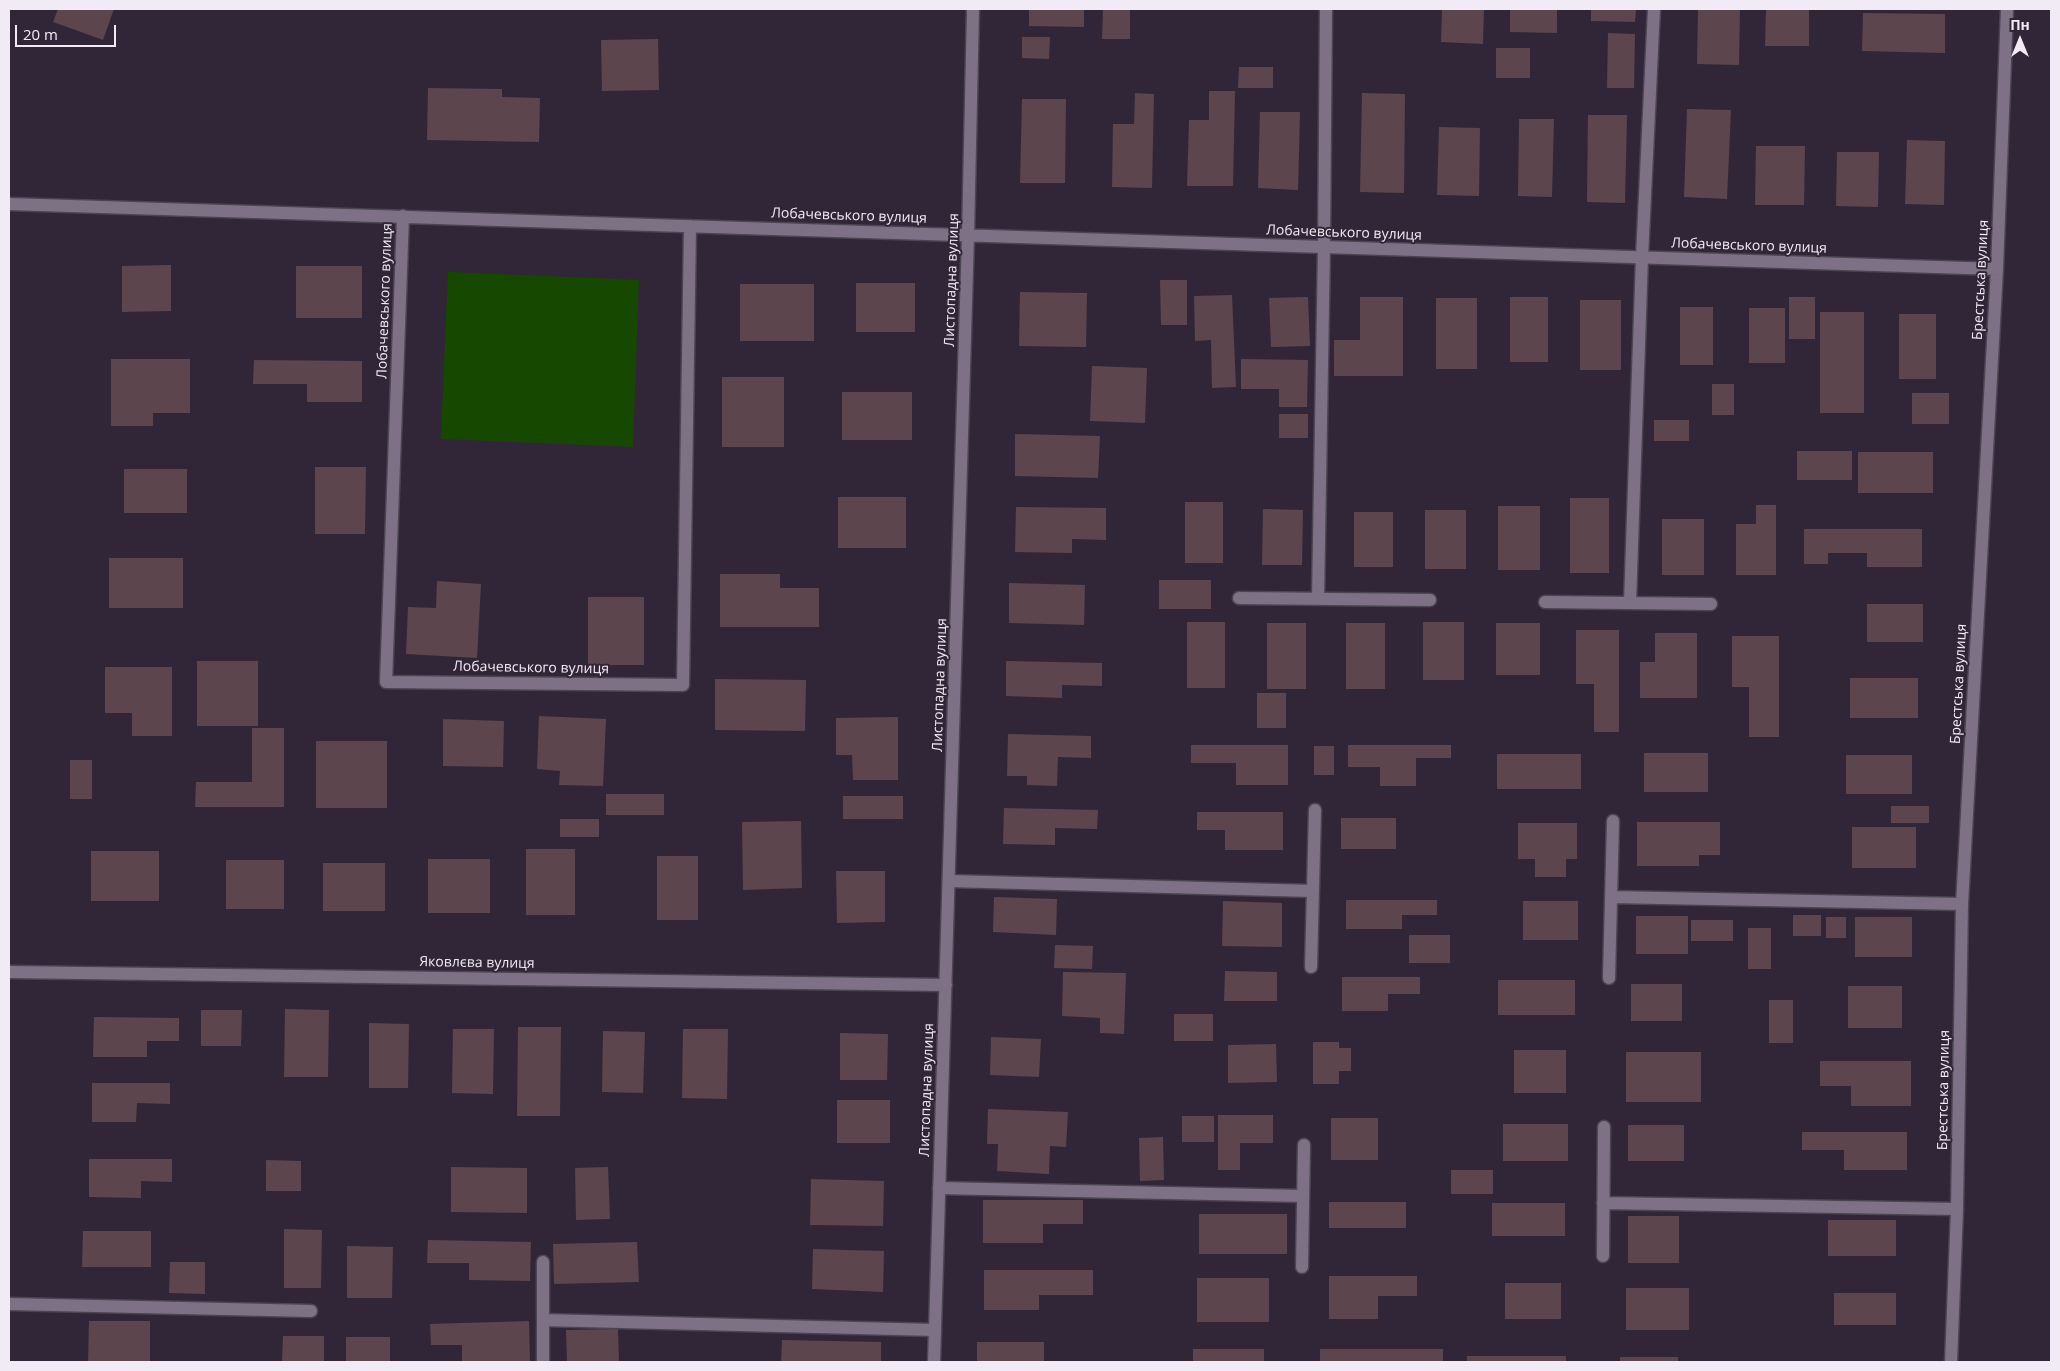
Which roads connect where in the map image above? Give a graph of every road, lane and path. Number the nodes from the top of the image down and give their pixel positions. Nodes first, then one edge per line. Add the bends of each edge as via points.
1 (973, 9) edge
2 (1326, 9) edge
3 (1654, 9) edge
4 (2007, 9) edge
5 (9, 204) edge
6 (403, 216) junction
7 (690, 226) junction
8 (968, 236) junction
9 (1324, 247) junction
10 (1642, 258) junction
11 (1997, 269) junction
12 (1239, 598) dead end
13 (1318, 599) junction
14 (1430, 600) dead end
15 (1546, 602) dead end
16 (1630, 603) junction
17 (1711, 604) dead end
18 (1315, 810) dead end
19 (1613, 821) dead end
20 (949, 881) junction
21 (1313, 891) junction
22 (1611, 897) junction
23 (1962, 904) junction
24 (1311, 966) dead end
25 (9, 972) edge
26 (1609, 978) dead end
27 (946, 985) junction
28 (1604, 1127) dead end
29 (1304, 1145) dead end
30 (940, 1188) junction
31 (1303, 1196) junction
32 (1603, 1203) junction
33 (1957, 1209) junction
34 (1603, 1256) dead end
35 (543, 1262) dead end
36 (1302, 1267) dead end
37 (9, 1304) edge
38 (311, 1311) dead end
39 (543, 1320) junction
40 (935, 1330) junction
41 (543, 1362) edge
42 (934, 1362) edge
43 (1951, 1362) edge

1 - 8 street, Листопадна вулиця
2 - 9 street
3 - 10 street
4 - 11 street, Брестська вулиця
5 - 6 street, Лобачевського вулиця
6 - 7 street, Лобачевського вулиця
6 - 7 street, Лобачевського вулиця via 386,682 682,685
7 - 8 street, Лобачевського вулиця
8 - 9 street, Лобачевського вулиця
8 - 20 street, Листопадна вулиця
9 - 10 street, Лобачевського вулиця
9 - 13 street
10 - 11 street, Лобачевського вулиця
10 - 16 street
11 - 23 street, Брестська вулиця
12 - 13 street
13 - 14 street
15 - 16 street
16 - 17 street
18 - 21 street
19 - 22 street
20 - 21 street
20 - 27 street, Листопадна вулиця
21 - 24 street
22 - 23 street
22 - 26 street
23 - 33 street, Брестська вулиця
25 - 27 street, Яковлєва вулиця
27 - 30 street, Листопадна вулиця
28 - 32 street
29 - 31 street
30 - 31 street
30 - 40 street, Листопадна вулиця
31 - 36 street
32 - 33 street
32 - 34 street
33 - 43 street, Брестська вулиця
35 - 39 street
37 - 38 street
39 - 40 street
39 - 41 street
40 - 42 street, Листопадна вулиця

